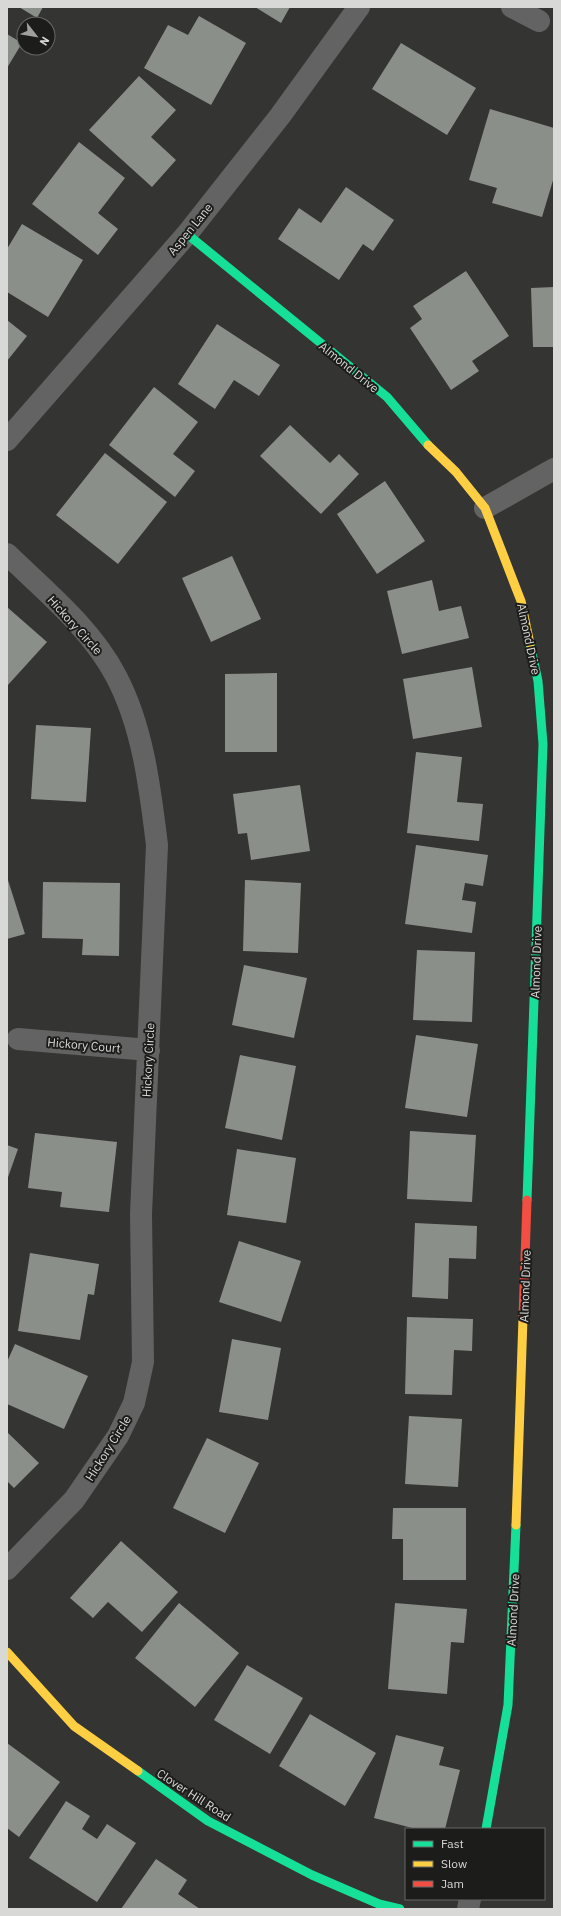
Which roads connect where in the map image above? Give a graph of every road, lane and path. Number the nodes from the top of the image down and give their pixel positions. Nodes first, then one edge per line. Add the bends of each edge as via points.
1 (359, 7) edge
2 (512, 7) edge
3 (539, 21) dead end
4 (187, 234) junction
5 (7, 440) edge
6 (554, 469) edge
7 (485, 508) junction
8 (7, 554) edge
9 (18, 1039) dead end
10 (149, 1050) junction
11 (7, 1569) edge
12 (7, 1652) edge
13 (486, 1828) edge
14 (400, 1909) edge

1 - 4 street, Aspen Lane via 280,116
2 - 3 street
4 - 5 street, Aspen Lane
4 - 7 street, Almond Drive via 387,397 424,442 456,472
6 - 7 street
7 - 13 street, Almond Drive via 521,601 538,681 543,744 513,1624 508,1705
8 - 10 street, Hickory Circle via 64,609 97,646 116,676 134,718 149,785 157,844
9 - 10 street, Hickory Court
10 - 11 street, Hickory Circle via 141,1214 143,1362 134,1403 118,1436 74,1500
12 - 14 street, Clover Hill Road via 74,1726 208,1821 312,1875 380,1904

